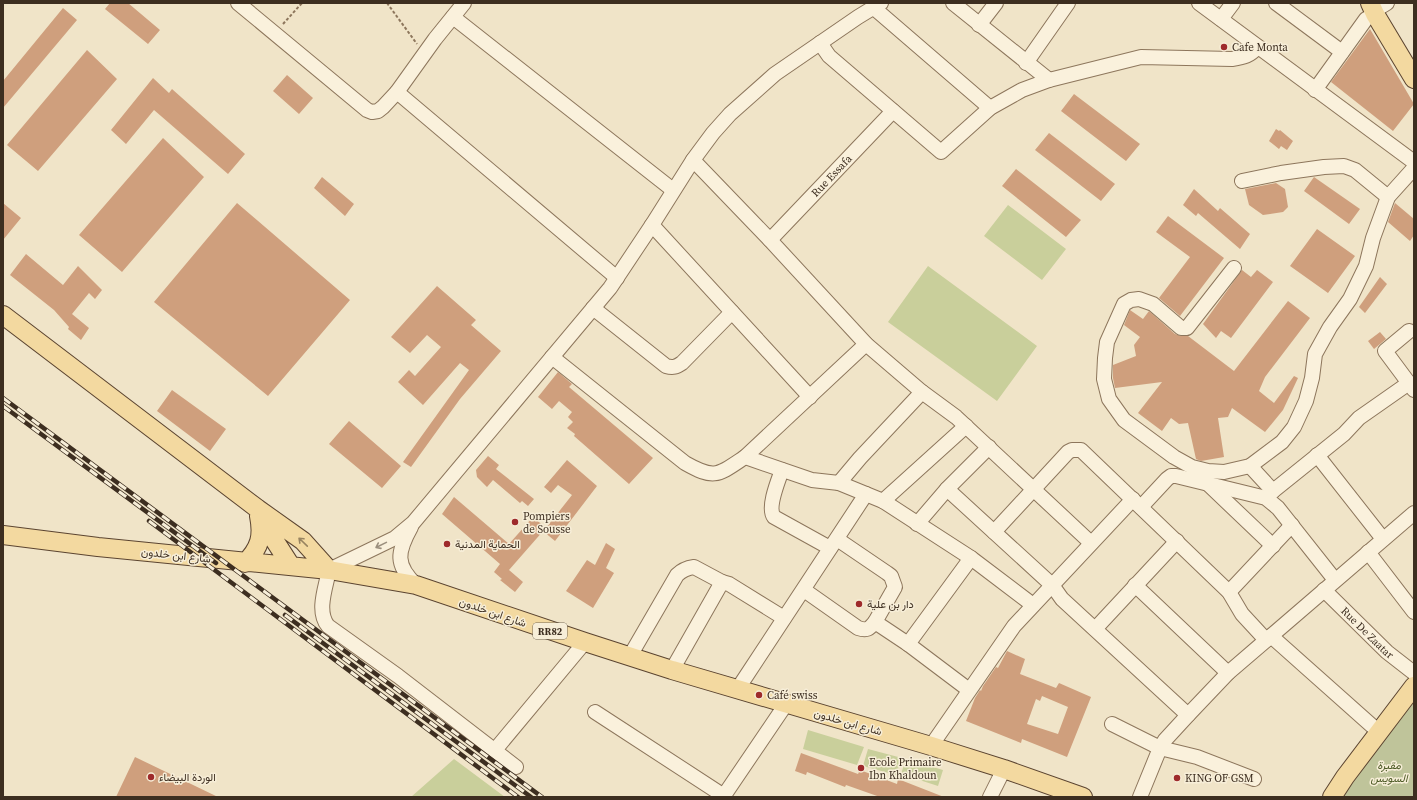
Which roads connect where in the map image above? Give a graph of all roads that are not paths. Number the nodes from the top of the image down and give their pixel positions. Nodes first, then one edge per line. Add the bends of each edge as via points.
1 (238, 3) edge
2 (464, 3) edge
3 (953, 3) edge
4 (996, 3) edge
5 (1068, 3) edge
6 (1199, 3) edge
7 (1233, 3) edge
8 (1276, 3) edge
9 (877, 5) edge
10 (1376, 8) edge
11 (454, 17) junction
12 (1221, 19) junction
13 (979, 25) junction
14 (820, 43) junction
15 (1258, 47) junction
16 (1342, 52) junction
17 (1026, 63) junction
18 (1414, 79) edge
19 (1049, 80) junction
20 (1315, 90) junction
21 (397, 92) junction
22 (990, 108) junction
23 (893, 111) junction
24 (693, 160) junction
25 (1414, 162) edge
26 (1414, 168) edge
27 (1242, 181) dead end
28 (673, 190) junction
29 (1388, 197) junction
30 (652, 226) junction
31 (770, 240) junction
32 (1234, 268) dead end
33 (617, 278) junction
34 (593, 308) junction
35 (732, 312) junction
36 (3, 315) edge
37 (1409, 330) dead end
38 (866, 344) junction
39 (552, 357) junction
40 (1411, 387) edge
41 (922, 392) junction
42 (810, 397) junction
43 (966, 426) junction
44 (989, 447) junction
45 (1317, 455) junction
46 (745, 457) junction
47 (1250, 466) junction
48 (782, 470) junction
49 (839, 483) junction
50 (1207, 483) junction
51 (947, 489) junction
52 (1034, 489) junction
53 (866, 494) junction
54 (1270, 495) junction
55 (883, 501) junction
56 (1137, 503) junction
57 (258, 509) junction
58 (1414, 512) edge
59 (413, 523) junction
60 (917, 524) junction
61 (1292, 525) junction
62 (994, 532) junction
63 (3, 535) edge
64 (1382, 539) junction
65 (1177, 541) junction
66 (1092, 543) junction
67 (833, 544) junction
68 (1273, 546) junction
69 (1368, 552) junction
70 (970, 558) junction
71 (245, 563) junction
72 (291, 566) junction
73 (329, 570) junction
74 (1335, 580) junction
75 (722, 582) junction
76 (416, 585) junction
77 (1052, 585) junction
78 (1135, 585) junction
79 (804, 590) junction
80 (1324, 590) junction
81 (1230, 592) junction
82 (1033, 605) junction
83 (1414, 612) edge
84 (784, 618) junction
85 (875, 622) junction
86 (1095, 629) junction
87 (1268, 638) junction
88 (585, 642) junction
89 (908, 644) junction
90 (630, 656) junction
91 (672, 670) junction
92 (1228, 673) junction
93 (1414, 673) edge
94 (1414, 686) edge
95 (737, 690) junction
96 (970, 690) junction
97 (786, 704) junction
98 (595, 712) dead end
99 (1188, 715) junction
100 (1112, 724) dead end
101 (1380, 733) junction
102 (931, 746) junction
103 (1160, 748) junction
104 (495, 750) junction
105 (516, 767) dead end
106 (1004, 769) junction
107 (1254, 779) dead end
108 (724, 796) edge
109 (990, 797) edge
110 (1082, 797) edge
111 (1140, 797) edge
112 (1332, 797) edge

1 - 21 street via 367,110 378,111
2 - 11 street
3 - 13 street
4 - 13 street
5 - 17 street
6 - 12 street
7 - 12 street
8 - 16 street
9 - 14 street
9 - 22 street
10 - 16 street
10 - 18 main road
11 - 21 street
11 - 28 street
12 - 15 street
13 - 17 street
14 - 23 street via 829,56
14 - 24 street via 754,92 718,128
15 - 19 street via 1246,57 1232,59 1141,57
15 - 20 street
16 - 20 street
17 - 19 street
19 - 22 street via 1022,90
20 - 25 street
21 - 33 street
22 - 23 street via 941,152
23 - 31 street, Rue Essafa
24 - 28 street
24 - 31 street
26 - 29 street
27 - 29 street via 1281,173 1344,166 1355,170
28 - 30 street
29 - 47 street via 1366,266 1350,299 1315,354 1306,401 1294,427 1282,442
30 - 33 street
30 - 35 street
31 - 38 street
32 - 47 street via 1187,328 1181,328 1153,304 1139,299 1124,304 1107,342 1104,380 1109,399 1124,420 1174,457 1192,467 1208,471 1224,472
33 - 34 street
34 - 35 street via 671,368 682,363
34 - 39 street
35 - 42 street
36 - 57 main road
37 - 40 street via 1385,351
38 - 41 street
38 - 42 street
39 - 46 street via 685,463 701,472 725,471
39 - 59 street
40 - 45 street via 1376,405
41 - 43 street
41 - 49 street
42 - 46 street
43 - 44 street
43 - 55 street
44 - 51 street
44 - 52 street
45 - 54 street
45 - 64 street
46 - 48 street
47 - 54 street
48 - 49 street via 812,480
48 - 67 street via 771,508 772,515
49 - 53 street
50 - 54 street
50 - 56 street via 1171,476
50 - 68 street
51 - 60 street
51 - 62 street
52 - 56 street via 1068,452 1077,449 1082,450
52 - 62 street
52 - 66 street
53 - 55 street
53 - 67 street
54 - 61 street
55 - 60 street
56 - 65 street
56 - 66 street
57 - 71 main road via 261,526 258,546
57 - 72 main road
73 -> 57 main road via 303,541
58 - 64 street
59 -> 73 street via 395,538
59 - 76 street via 403,541 400,554 403,572
60 - 70 street
61 - 68 street
61 - 74 street
62 - 77 street
63 - 71 main road, شارع ابن خلدون / RR82
64 - 69 street
65 - 78 street
65 - 81 street
66 - 77 street
67 - 79 street
67 - 85 street via 891,576 895,587
68 - 81 street
69 - 74 street
69 - 83 street
70 - 82 street
70 - 89 street
71 - 72 main road, شارع ابن خلدون / RR82
72 - 73 main road, شارع ابن خلدون / RR82
73 - 76 main road, شارع ابن خلدون / RR82
73 - 104 street via 322,607 328,626
74 - 80 street
75 - 84 street
75 - 90 street via 694,567 680,572
75 - 91 street
76 - 88 main road, شارع ابن خلدون / RR82
77 - 82 street
77 - 86 street via 1062,599
78 - 86 street
78 - 92 street
79 - 84 street
79 - 85 street via 858,628 870,628
80 - 87 street
80 - 93 street, Rue De Zaatar via 1388,652
81 - 87 street via 1242,614
82 - 96 street via 1014,626
84 - 95 street
85 - 89 street
86 - 99 street
87 - 92 street
87 - 101 street
88 - 90 main road, شارع ابن خلدون / RR82
88 - 104 street
89 - 96 street
90 - 91 main road, شارع ابن خلدون / RR82
91 - 95 main road, شارع ابن خلدون / RR82
92 - 99 street
94 - 101 main road
95 - 97 main road, شارع ابن خلدون / RR82
96 - 102 street
97 - 102 main road, شارع ابن خلدون / RR82
97 - 108 street
98 - 108 street
99 - 103 street
100 - 103 street
101 - 112 main road
102 - 106 main road, شارع ابن خلدون / RR82
103 - 107 street via 1197,757
103 - 111 street
104 - 105 street
106 - 109 street
106 - 110 main road, شارع ابن خلدون / RR82

